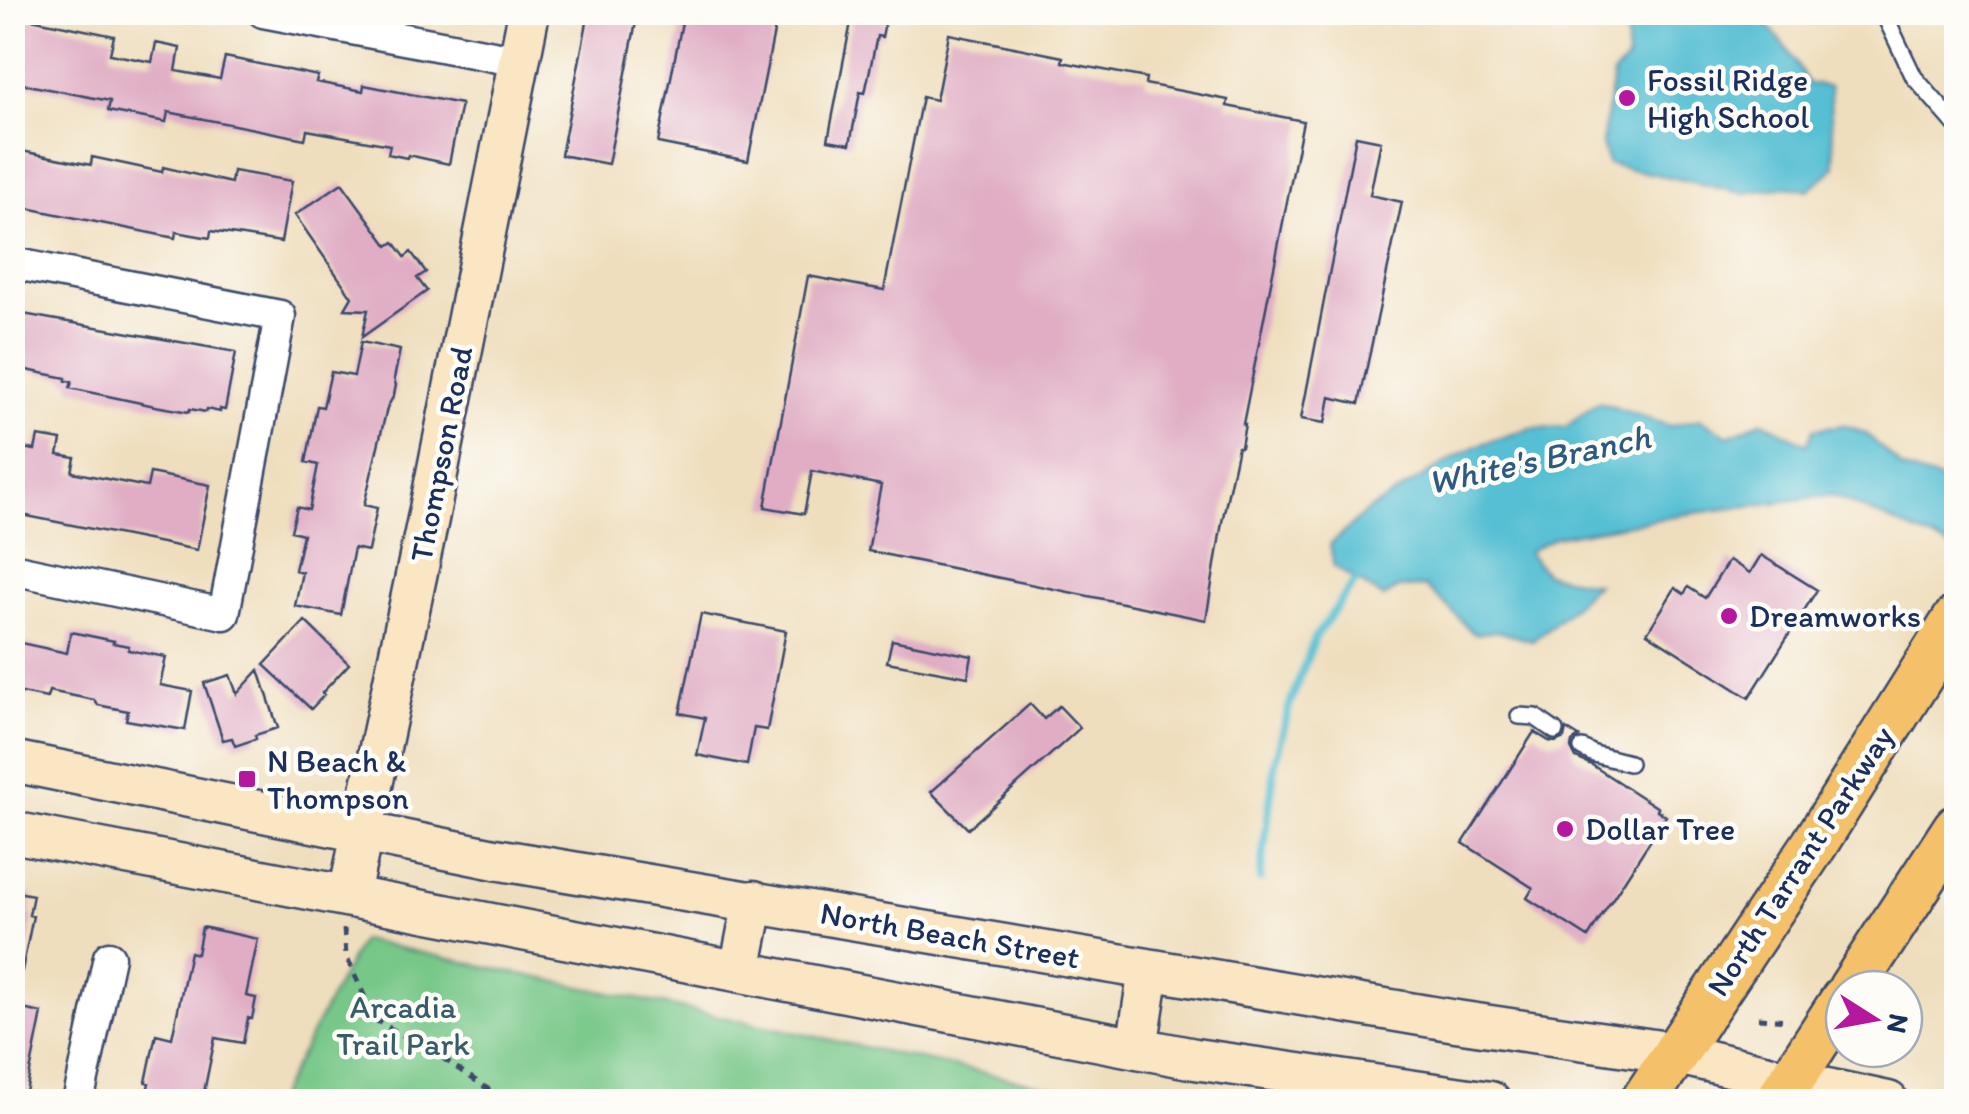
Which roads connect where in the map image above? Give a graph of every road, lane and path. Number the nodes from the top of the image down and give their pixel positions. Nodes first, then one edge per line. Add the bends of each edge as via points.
1 (263, 12) edge
2 (529, 12) edge
3 (1883, 12) edge
4 (519, 62) junction
5 (1956, 125) edge
6 (12, 264) edge
7 (12, 570) edge
8 (1956, 619) edge
9 (1519, 716) dead end
10 (1555, 731) dead end
11 (1582, 748) dead end
12 (12, 760) edge
13 (1629, 763) dead end
14 (1956, 828) edge
15 (12, 832) edge
16 (362, 832) junction
17 (754, 902) junction
18 (347, 908) junction
19 (108, 957) dead end
20 (1863, 969) edge
21 (740, 970) junction
22 (1149, 970) junction
23 (1824, 1030) edge
24 (1137, 1048) junction
25 (1674, 1052) junction
26 (1784, 1091) edge
27 (78, 1102) edge
28 (506, 1102) edge
29 (1490, 1102) edge
30 (1643, 1102) edge
31 (1888, 1102) edge

1 - 4 street
2 - 4 main road, Thompson Road
3 - 5 lane via 1914,77
4 - 16 main road, Thompson Road
6 - 7 street via 280,316 224,614
8 - 25 main road, North Tarrant Parkway
9 - 10 lane
11 - 13 lane
12 - 16 main road, North Beach Street
14 - 20 main road
15 - 18 main road
16 - 17 main road, North Beach Street
16 - 18 main road, Thompson Road
17 - 21 main road
17 - 22 main road, North Beach Street
18 - 21 main road
18 - 28 path via 346,954 375,1020
19 - 27 street
21 - 24 main road
22 - 24 main road
22 - 25 main road, North Beach Street
23 - 26 main road
24 - 29 main road via 1308,1082
25 - 26 main road, North Beach Street
25 - 30 main road, North Tarrant Parkway
26 - 31 main road, North Beach Street

